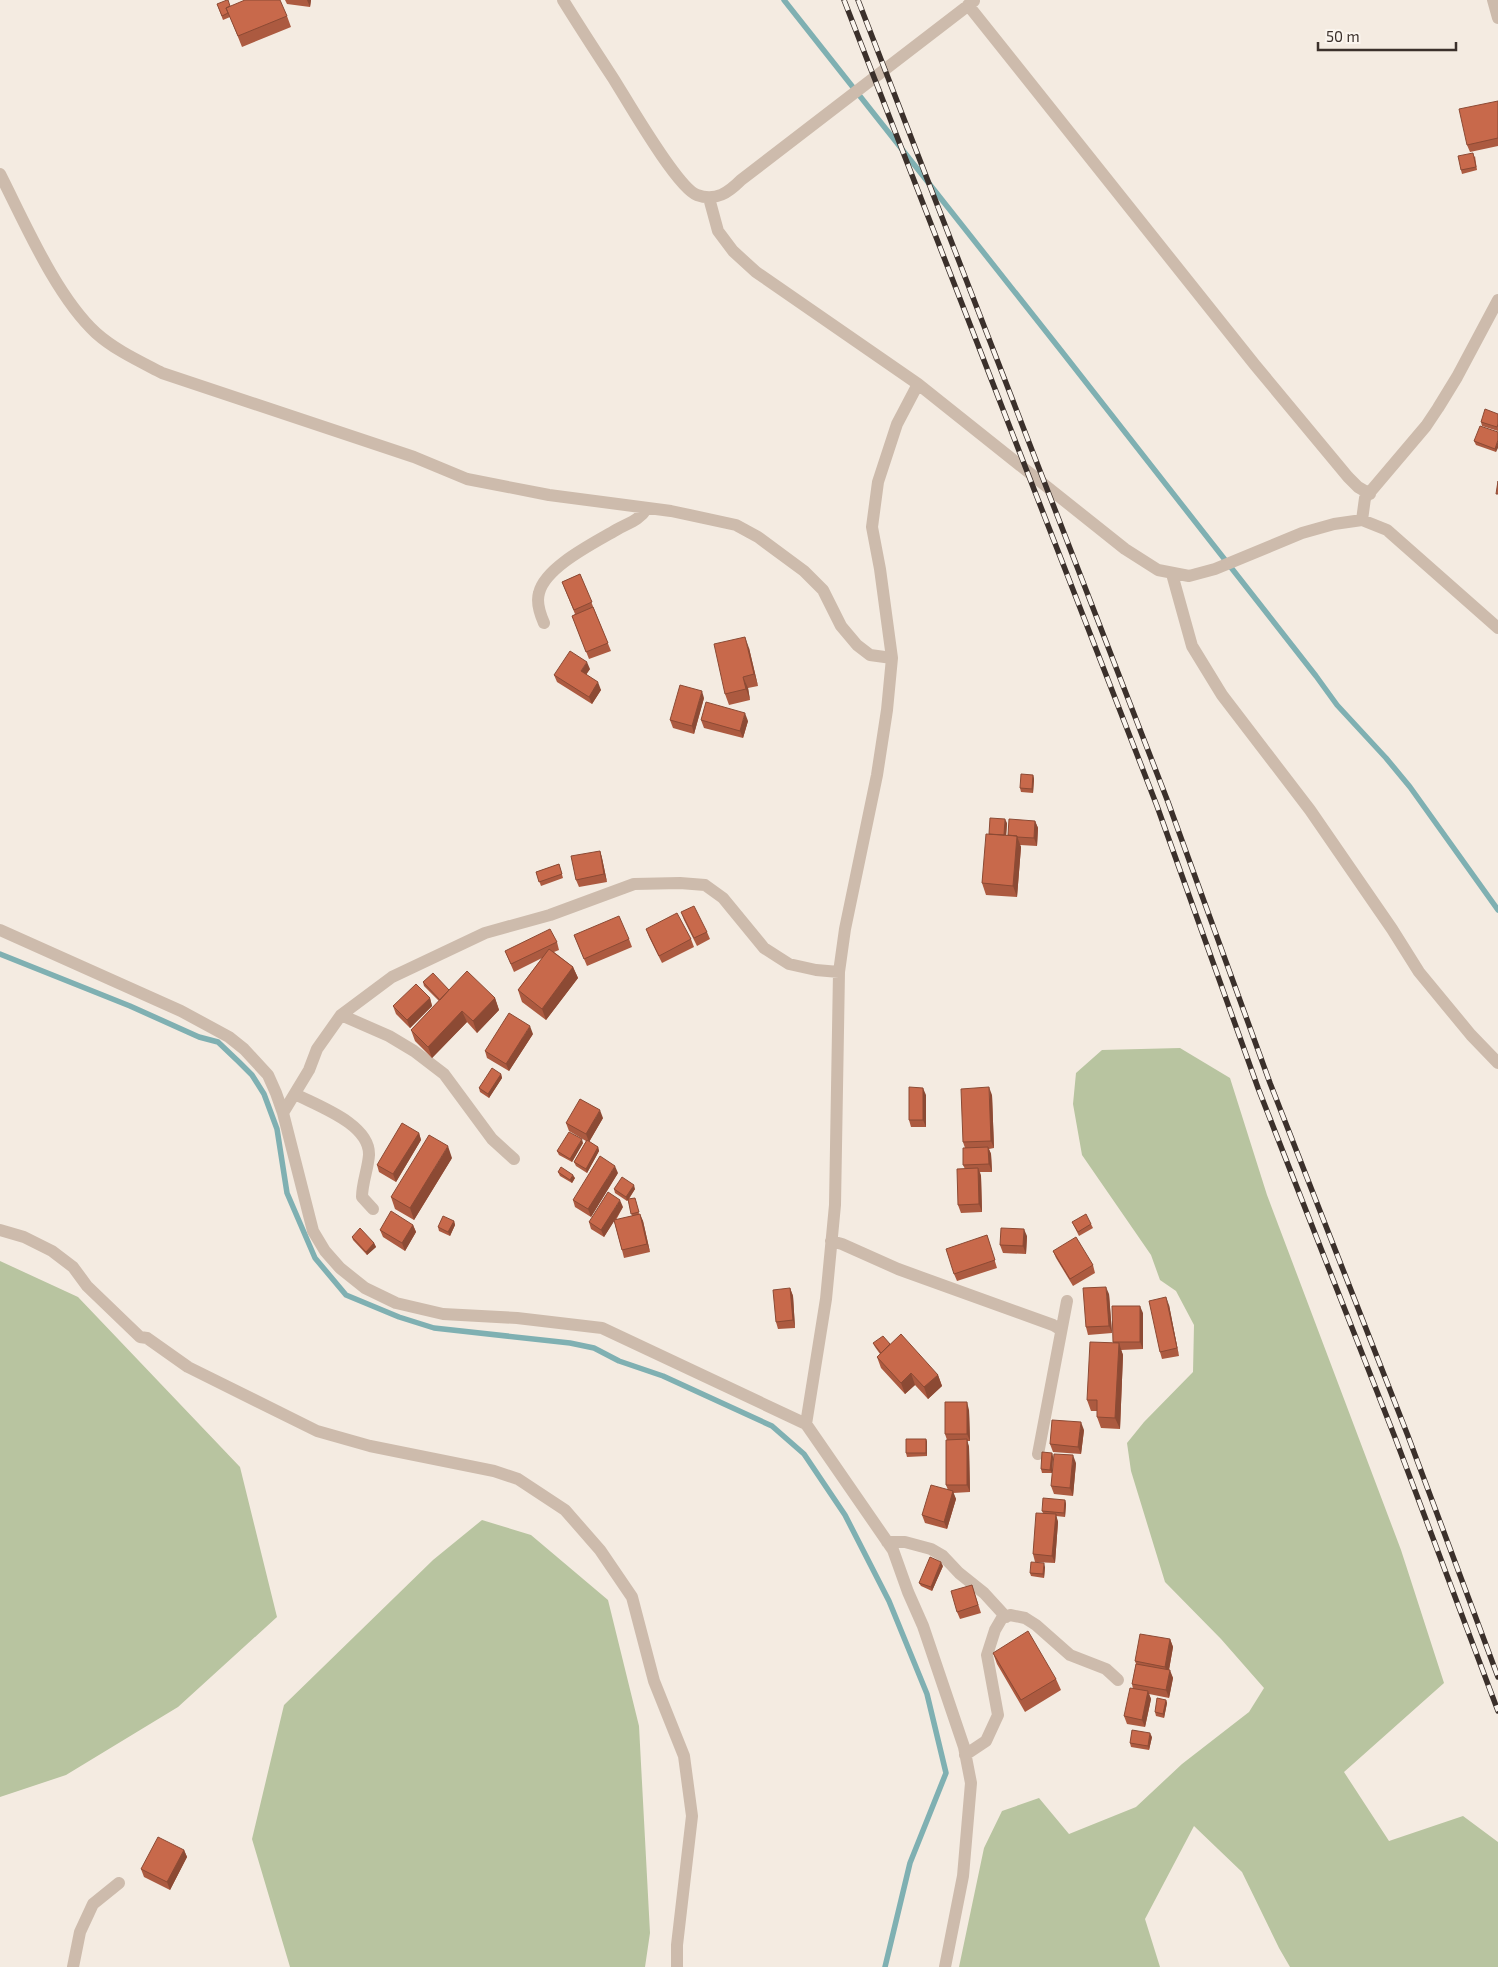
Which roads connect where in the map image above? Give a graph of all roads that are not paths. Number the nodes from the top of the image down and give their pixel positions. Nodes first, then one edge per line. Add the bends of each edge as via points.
1 (563, 0) edge
2 (1493, 0) edge
3 (971, 3) edge
4 (1498, 18) edge
5 (0, 174) edge
6 (709, 198) junction
7 (1498, 300) edge
8 (918, 384) junction
9 (1370, 494) junction
10 (647, 508) junction
11 (1362, 520) junction
12 (1172, 574) junction
13 (544, 623) dead end
14 (1498, 628) edge
15 (892, 658) junction
16 (0, 930) edge
17 (839, 972) junction
18 (341, 1015) junction
19 (1498, 1062) edge
20 (295, 1094) junction
21 (283, 1113) junction
22 (514, 1159) dead end
23 (373, 1209) dead end
24 (0, 1230) edge
25 (831, 1241) junction
26 (1067, 1301) dead end
27 (1061, 1330) junction
28 (806, 1424) junction
29 (1038, 1454) dead end
30 (887, 1542) junction
31 (1006, 1617) junction
32 (1118, 1680) dead end
33 (965, 1755) junction
34 (119, 1883) dead end
35 (73, 1967) edge
36 (677, 1967) edge
37 (945, 1967) edge

1 - 6 street via 674,172 689,191
2 - 4 street
3 - 6 street via 730,191
3 - 9 street via 1255,365 1348,477
5 - 10 street via 40,253 69,301 96,333 127,355 162,373 467,479 549,495
6 - 8 street via 718,232 756,272
7 - 9 street via 1438,408
8 - 12 street via 1125,549 1158,570
8 - 15 street via 896,424 878,482 872,527
9 - 11 street via 1365,498
10 - 13 street via 638,519 598,540 549,576 538,595
10 - 15 street via 736,525 758,537 804,571 823,590 841,626 857,644 870,655
11 - 12 street via 1302,533 1215,570 1189,576
11 - 14 street via 1387,530
12 - 19 street via 1192,646 1222,695 1310,810 1419,972
15 - 17 street via 877,775
16 - 21 street via 181,1011 229,1037 268,1075
17 - 18 street via 789,964 778,958 764,948 723,898 705,886 634,884 550,915 486,933 392,977
17 - 25 street
18 - 20 street via 317,1048
18 - 22 street via 389,1036 444,1074 492,1140
20 - 21 street
20 - 23 street via 341,1117 364,1137 369,1153 362,1197
21 - 28 street via 313,1231 340,1268 365,1288 396,1304 443,1314 517,1318 602,1328
24 - 36 street via 52,1251 72,1267 140,1337 188,1367 326,1434 518,1479 565,1510 600,1550 632,1597 654,1682 684,1756 692,1816
25 - 27 street
25 - 28 street via 826,1299
26 - 27 street
27 - 29 street
28 - 30 street
30 - 31 street via 905,1542 943,1556
30 - 33 street via 924,1626
31 - 32 street via 1025,1618 1070,1656 1106,1669
31 - 33 street via 995,1630 987,1655 998,1716 986,1741
33 - 37 street via 971,1783 963,1876
34 - 35 street via 93,1904 80,1932

